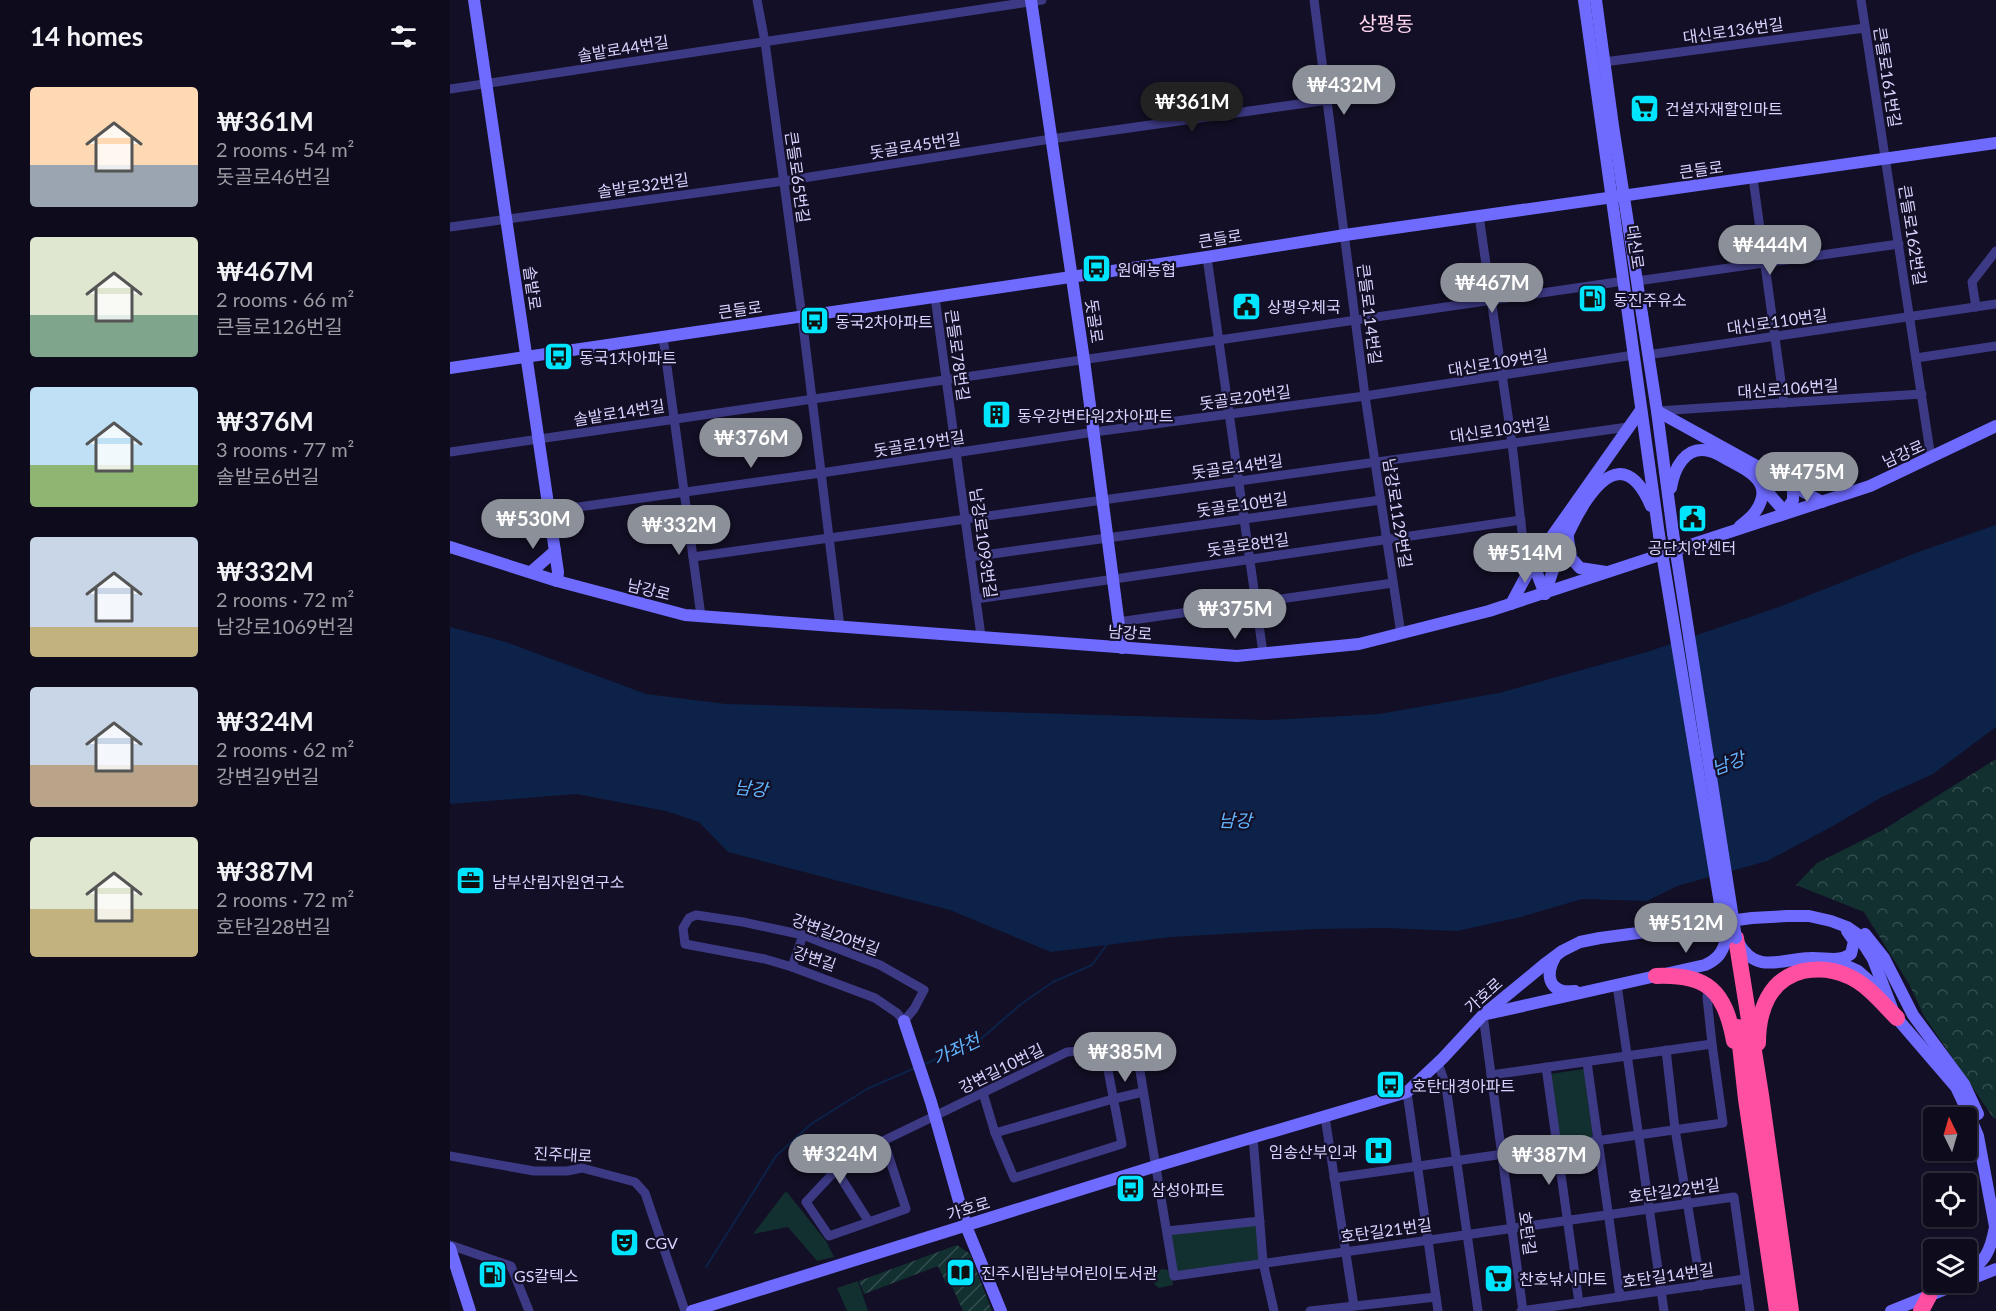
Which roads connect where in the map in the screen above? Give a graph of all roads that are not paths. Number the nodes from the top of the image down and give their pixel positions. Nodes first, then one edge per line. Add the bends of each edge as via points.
1 (474, 0) edge
2 (757, 0) edge
3 (1035, 0) edge
4 (1314, 0) edge
5 (1584, 0) edge
6 (1596, 0) edge
7 (1861, 0) edge
8 (1865, 28) junction
9 (765, 42) junction
10 (1604, 62) junction
11 (486, 84) junction
12 (450, 89) edge
13 (1328, 100) junction
14 (1051, 139) junction
15 (1996, 143) edge
16 (1886, 158) junction
17 (1753, 178) junction
18 (784, 181) junction
19 (1618, 197) junction
20 (1479, 216) junction
21 (507, 218) junction
22 (450, 227) edge
23 (1345, 235) junction
24 (1899, 244) junction
25 (1996, 251) edge
26 (1207, 257) junction
27 (1765, 263) junction
28 (1072, 277) junction
29 (1630, 281) junction
30 (935, 297) junction
31 (1491, 300) junction
32 (1996, 304) edge
33 (1976, 307) junction
34 (802, 317) junction
35 (1910, 317) junction
36 (1356, 320) junction
37 (1774, 336) junction
38 (663, 337) junction
39 (1219, 340) junction
40 (1996, 346) edge
41 (1647, 355) junction
42 (1634, 356) junction
43 (525, 357) junction
44 (1916, 358) junction
45 (1084, 360) junction
46 (450, 368) edge
47 (1502, 376) junction
48 (946, 380) junction
49 (1922, 394) junction
50 (1365, 396) junction
51 (812, 399) junction
52 (1784, 404) junction
53 (1641, 410) junction
54 (1657, 411) junction
55 (1229, 414) junction
56 (674, 418) junction
57 (1996, 426) edge
58 (1628, 427) junction
59 (1094, 432) junction
60 (538, 439) junction
61 (1512, 443) junction
62 (450, 452) edge
63 (956, 453) junction
64 (1931, 458) junction
65 (1375, 461) junction
66 (820, 473) junction
67 (1238, 481) junction
68 (1761, 486) junction
69 (1793, 487) junction
70 (684, 492) junction
71 (1102, 500) junction
72 (1381, 500) junction
73 (1822, 502) junction
74 (1671, 510) junction
75 (550, 511) junction
76 (1785, 513) junction
77 (1244, 519) junction
78 (1656, 519) junction
79 (965, 520) junction
80 (1521, 520) junction
81 (1737, 528) junction
82 (1567, 532) junction
83 (1107, 538) junction
84 (829, 539) junction
85 (1387, 539) junction
86 (450, 547) edge
87 (555, 551) junction
88 (693, 557) junction
89 (970, 557) junction
90 (1249, 559) junction
91 (1533, 563) junction
92 (531, 572) junction
93 (1610, 572) junction
94 (1113, 579) junction
95 (557, 581) junction
96 (1393, 583) junction
97 (1545, 594) junction
98 (976, 599) junction
99 (1256, 602) junction
100 (1510, 604) junction
101 (701, 616) junction
102 (1118, 622) junction
103 (840, 627) junction
104 (1401, 634) junction
105 (981, 636) junction
106 (1122, 648) junction
107 (1263, 653) junction
108 (1752, 918) junction
109 (1831, 921) junction
110 (803, 935) junction
111 (1731, 939) junction
112 (685, 944) joint
113 (1556, 955) junction
114 (1834, 960) junction
115 (792, 966) junction
116 (1656, 976) junction
117 (1617, 985) junction
118 (1709, 988) junction
119 (1600, 989) junction
120 (1888, 998) junction
121 (1483, 1015) junction
122 (1897, 1018) junction
123 (904, 1021) junction
124 (1712, 1044) junction
125 (1937, 1047) junction
126 (1666, 1050) junction
127 (1628, 1055) junction
128 (1138, 1059) dead end
129 (1587, 1062) junction
130 (1438, 1063) junction
131 (1546, 1067) junction
132 (1491, 1075) junction
133 (1143, 1092) junction
134 (1407, 1092) junction
135 (983, 1093) junction
136 (1753, 1097) junction
137 (1113, 1099) junction
138 (935, 1117) junction
139 (1325, 1117) junction
140 (1675, 1129) junction
141 (995, 1133) junction
142 (1639, 1135) junction
143 (1253, 1137) junction
144 (1598, 1141) junction
145 (884, 1142) junction
146 (1557, 1147) junction
147 (1502, 1154) junction
148 (450, 1155) edge
149 (1457, 1161) junction
150 (1417, 1166) junction
151 (1156, 1167) junction
152 (836, 1170) junction
153 (1335, 1178) junction
154 (1996, 1199) edge
155 (1687, 1203) junction
156 (1650, 1209) junction
157 (1608, 1215) junction
158 (1260, 1221) junction
159 (1567, 1221) junction
160 (869, 1222) junction
161 (966, 1226) junction
162 (1512, 1228) junction
163 (1996, 1230) edge
164 (1167, 1231) junction
165 (1467, 1234) junction
166 (1427, 1240) junction
167 (450, 1247) edge
168 (1346, 1251) junction
169 (1263, 1262) junction
170 (1977, 1267) edge
171 (1996, 1269) edge
172 (1977, 1276) edge
173 (1745, 1279) junction
174 (1701, 1286) junction
175 (1661, 1291) junction
176 (1944, 1293) edge
177 (1436, 1297) junction
178 (1620, 1297) junction
179 (1579, 1303) junction
180 (1925, 1304) edge
181 (1354, 1306) junction
182 (470, 1311) edge
183 (529, 1311) edge
184 (686, 1311) edge
185 (692, 1311) edge
186 (1001, 1311) edge
187 (1274, 1311) edge
188 (1310, 1311) edge
189 (1438, 1311) edge
190 (1478, 1311) edge
191 (1522, 1311) edge
192 (1664, 1311) edge
193 (1750, 1311) edge
194 (1777, 1311) edge
195 (1791, 1311) edge
196 (1891, 1311) edge

1 - 11 street, 솔밭로
2 - 9 street, 큰들로65번길
3 - 9 street, 솔밭로44번길
3 - 14 street, 돗골로
4 - 13 street, 큰들로114번길
5 - 19 street, 대신로
6 - 10 street, 대신로
7 - 8 street, 큰들로161번길
8 - 10 street, 대신로136번길
8 - 16 street, 큰들로161번길
9 - 11 street, 솔밭로44번길
9 - 18 street, 큰들로65번길
10 - 19 street, 대신로
11 - 12 street, 솔밭로44번길
11 - 21 street, 솔밭로
13 - 14 street, 돗골로45번길
13 - 23 street, 큰들로114번길
14 - 18 street, 돗골로45번길
14 - 28 street, 돗골로
15 - 16 street, 큰들로
16 - 17 street, 큰들로
16 - 24 street, 큰들로162번길
17 - 19 street, 큰들로
17 - 27 street
18 - 21 street, 솔밭로32번길
18 - 34 street, 큰들로65번길
19 - 20 street, 큰들로
19 - 29 street, 대신로
20 - 23 street, 큰들로
20 - 31 street
21 - 22 street, 솔밭로32번길
21 - 43 street, 솔밭로
23 - 26 street, 큰들로
23 - 36 street, 큰들로114번길
24 - 27 street, 솔밭로14번길
24 - 35 street, 큰들로162번길
25 - 33 street via 1972,282
26 - 28 street, 큰들로
26 - 39 street
27 - 29 street, 솔밭로14번길
27 - 37 street
28 - 30 street, 큰들로
28 - 45 street, 돗골로
29 - 31 street, 솔밭로14번길
29 - 41 street, 대신로
29 - 42 street, 대신로
30 - 34 street, 큰들로
30 - 48 street, 큰들로78번길
31 - 36 street, 솔밭로14번길
31 - 47 street
32 - 33 street, 대신로110번길
33 - 35 street, 대신로110번길
34 - 38 street, 큰들로
34 - 51 street, 큰들로65번길
35 - 37 street, 대신로110번길
35 - 44 street, 큰들로162번길
36 - 39 street, 솔밭로14번길
36 - 50 street, 큰들로114번길
37 - 41 street, 대신로110번길
37 - 52 street
38 - 43 street, 큰들로
38 - 56 street
39 - 45 street, 솔밭로14번길
39 - 55 street
40 - 44 street
41 - 54 street, 대신로
42 - 47 street, 대신로109번길
42 - 53 street, 대신로
43 - 46 street, 큰들로
43 - 60 street, 솔밭로
44 - 49 street, 큰들로162번길
45 - 48 street, 솔밭로14번길
45 - 59 street, 돗골로
47 - 50 street, 대신로109번길
47 - 61 street
48 - 51 street, 솔밭로14번길
48 - 63 street, 큰들로78번길
49 - 52 street, 대신로106번길
49 - 64 street, 큰들로162번길
50 - 55 street, 돗골로20번길
50 - 65 street, 남강로1129번길
51 - 56 street, 솔밭로14번길
51 - 66 street, 큰들로65번길
52 - 54 street, 대신로106번길
53 - 58 street
53 - 78 street, 대신로
54 - 69 street
54 - 74 street, 대신로
55 - 59 street, 돗골로20번길
55 - 67 street
56 - 60 street, 솔밭로14번길
56 - 70 street
57 - 64 street, 남강로
58 - 61 street, 대신로103번길
58 - 91 street
59 - 63 street, 돗골로19번길
59 - 71 street, 돗골로
60 - 62 street, 솔밭로14번길
60 - 75 street, 솔밭로
61 - 65 street, 대신로103번길
61 - 80 street
63 - 66 street, 돗골로19번길
63 - 79 street, 남강로1093번길
64 - 73 street, 남강로 via 1870,486
65 - 67 street, 돗골로14번길
65 - 72 street, 남강로1129번길
66 - 70 street, 돗골로19번길
66 - 84 street, 큰들로65번길
67 - 71 street, 돗골로14번길
67 - 77 street
68 - 69 street via 1777,495 1785,495
68 - 74 street via 1752,474 1710,451 1693,452 1683,458 1673,476
68 - 76 street
68 - 81 street via 1763,496 1756,513
69 - 73 street
69 - 76 street via 1793,500
70 - 75 street, 돗골로19번길
70 - 88 street
71 - 79 street, 돗골로14번길
71 - 83 street, 돗골로
72 - 77 street, 돗골로10번길
72 - 85 street, 남강로1129번길
73 - 76 street, 남강로
74 - 111 street, 대신로, bridge
75 - 87 street, 솔밭로
76 - 81 street, 남강로
77 - 83 street, 돗골로10번길
77 - 90 street
78 - 82 street via 1640,487 1624,476 1614,475 1598,484
78 - 111 street, 대신로, bridge
79 - 84 street, 돗골로14번길
79 - 89 street, 남강로1093번길
80 - 85 street, 돗골로8번길
80 - 91 street via 1523,541
81 - 93 street, 남강로
82 - 93 street via 1572,558 1580,568
82 - 97 street
83 - 89 street, 돗골로10번길
83 - 94 street, 돗골로
84 - 88 street, 돗골로14번길
84 - 103 street, 큰들로65번길
85 - 90 street, 돗골로8번길
85 - 96 street, 남강로1129번길
86 - 92 street, 남강로
87 - 92 street
87 - 95 street, 솔밭로
88 - 101 street
89 - 98 street, 남강로1093번길
90 - 94 street, 돗골로8번길
90 - 99 street
91 - 97 street
91 - 100 street
92 - 95 street, 남강로
93 - 97 street, 남강로
94 - 98 street, 돗골로8번길
94 - 102 street, 돗골로
95 - 101 street, 남강로
96 - 99 street
96 - 104 street, 남강로1129번길
97 - 100 street, 남강로
98 - 105 street, 남강로1093번길
99 - 102 street
99 - 107 street
100 - 104 street, 남강로
101 - 103 street, 남강로
102 - 106 street, 돗골로
103 - 105 street, 남강로
104 - 107 street, 남강로 via 1359,644
105 - 106 street, 남강로
106 - 107 street, 남강로 via 1237,656
108 - 109 street, 가호로 via 1809,916
108 - 113 street, 가호로 via 1599,938 1580,942
108 - 125 street, 가호로 via 1812,908 1849,920 1875,945 1913,1015
109 - 114 street via 1854,940 1851,954
109 - 120 street, 가호로 via 1857,934 1873,959
110 - 112 street, 강변길20번길 via 696,915 683,928
110 - 115 street
110 - 123 street, 강변길20번길 via 880,965 924,990
111 - 114 street via 1748,956 1762,962
111 - 116 street via 1715,960
111 - 136 highway
112 - 115 street, 강변길
113 - 119 street via 1550,967 1552,985 1567,992
113 - 121 street, 가호로
114 - 120 street via 1858,971
115 - 123 street, 강변길 via 875,998
116 - 117 street
116 - 118 highway via 1679,975
117 - 119 street
117 - 127 street
118 - 124 street
118 - 136 highway via 1728,1012
119 - 121 street
120 - 122 street, 가호로
120 - 125 street
121 - 130 street, 가호로
121 - 132 street, 호탄길
122 - 136 highway via 1849,976 1833,970 1794,973 1771,991 1760,1023
122 - 163 street, 가호로 via 1956,1087 1971,1119 1978,1136
123 - 138 street
124 - 126 street
124 - 140 street via 1723,1123
125 - 154 street, 가호로 via 1964,1084 1981,1122
126 - 127 street
126 - 140 street
127 - 129 street
127 - 142 street
128 - 133 street
129 - 131 street
129 - 144 street
130 - 134 street, 가호로
130 - 149 street via 1446,1086
131 - 132 street
131 - 146 street
132 - 147 street, 호탄길
133 - 137 street
133 - 151 street
134 - 139 street, 가호로
134 - 150 street
135 - 137 street, 강변길10번길 via 1067,1052 1104,1050
135 - 138 street, 강변길10번길
135 - 141 street
136 - 194 highway
136 - 195 highway
137 - 141 street
137 - 141 street, 강변길10번길 via 1122,1144 1014,1178
138 - 145 street, 강변길10번길
138 - 161 street
139 - 143 street, 가호로
139 - 153 street
140 - 142 street
140 - 155 street
142 - 144 street
142 - 156 street
143 - 151 street, 가호로
143 - 158 street
144 - 146 street
144 - 157 street
145 - 152 street, 강변길10번길 via 858,1153
145 - 160 street via 906,1209
146 - 147 street
146 - 159 street
147 - 149 street
147 - 162 street, 호탄길
148 - 184 street, 진주대로 via 534,1171 582,1168 638,1184 645,1193
149 - 150 street
149 - 165 street
150 - 153 street
150 - 166 street
151 - 161 street, 가호로
151 - 164 street
152 - 160 street
152 - 160 street, 강변길10번길 via 806,1202 829,1236
153 - 168 street
155 - 156 street, 호탄길22번길
155 - 173 street, 호탄길22번길 via 1734,1197
155 - 174 street
156 - 157 street, 호탄길22번길
156 - 175 street
157 - 159 street, 호탄길22번길
157 - 178 street
158 - 164 street
158 - 169 street
159 - 162 street, 호탄길22번길
159 - 179 street
161 - 185 street, 가호로
161 - 186 street
162 - 165 street, 호탄길21번길
162 - 191 street, 호탄길
163 - 170 street via 1987,1256
164 - 169 street, 호탄길21번길 via 1174,1276
165 - 166 street, 호탄길21번길
165 - 190 street
166 - 168 street, 호탄길21번길
166 - 177 street
167 - 182 street
167 - 183 street via 511,1266
168 - 169 street, 호탄길21번길
168 - 181 street
169 - 187 street
171 - 172 street
173 - 174 street, 호탄길14번길
173 - 193 street
174 - 175 street, 호탄길14번길
175 - 178 street, 호탄길14번길
175 - 192 street
176 - 180 street
177 - 181 street
177 - 189 street
178 - 179 street, 호탄길14번길
179 - 191 street, 호탄길14번길
180 - 196 street
181 - 188 street

